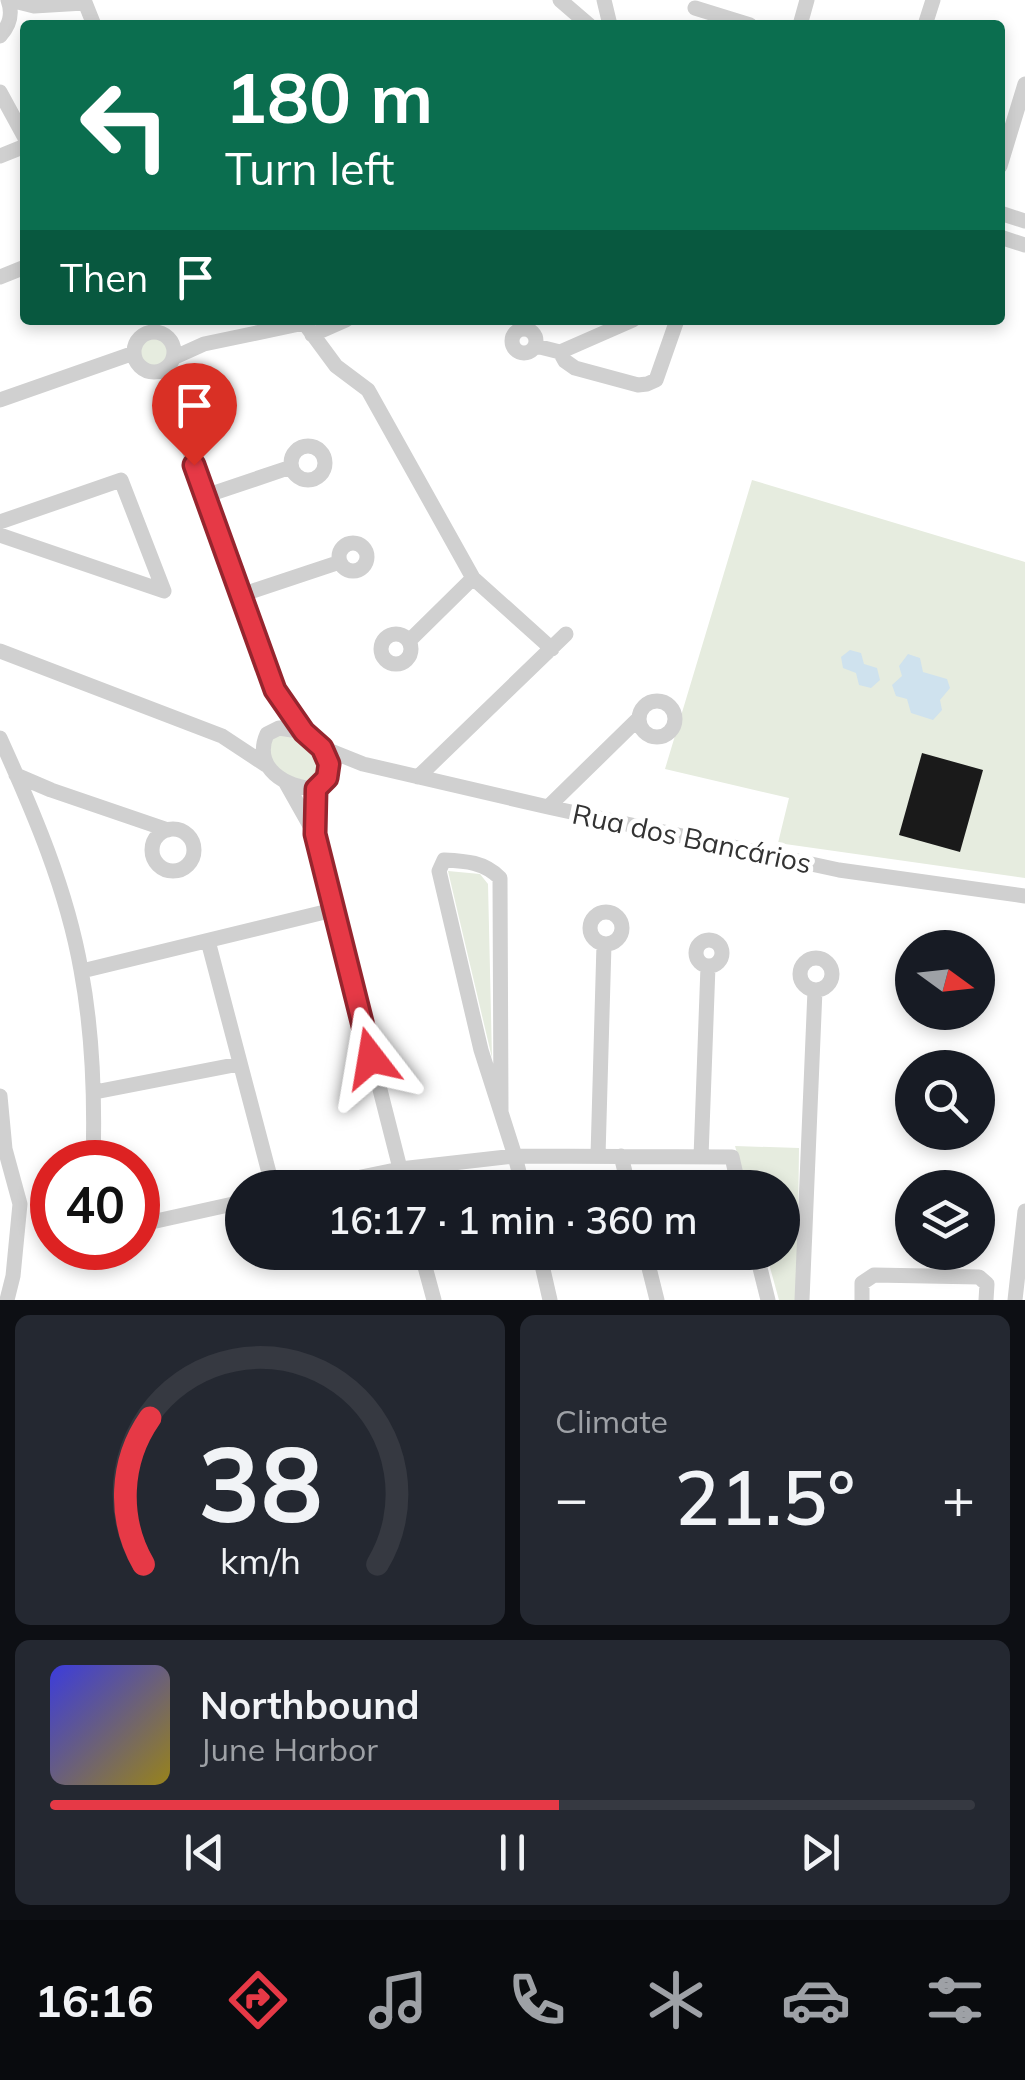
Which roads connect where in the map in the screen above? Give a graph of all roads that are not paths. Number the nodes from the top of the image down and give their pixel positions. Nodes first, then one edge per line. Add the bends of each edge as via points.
1 (9, 0) edge
2 (560, 0) edge
3 (84, 1) edge
4 (34, 6) junction
5 (695, 8) dead end
6 (10, 19) junction
7 (583, 20) edge
8 (734, 20) edge
9 (0, 36) edge
10 (1025, 84) edge
11 (0, 92) edge
12 (1025, 114) edge
13 (20, 129) edge
14 (1010, 132) junction
15 (1005, 149) edge
16 (622, 325) edge
17 (675, 325) edge
18 (145, 326) edge
19 (306, 326) edge
20 (168, 337) junction
21 (204, 344) junction
22 (536, 346) dead end
23 (560, 352) junction
24 (134, 353) junction
25 (170, 363) junction
26 (149, 372) junction
27 (0, 400) edge
28 (173, 405) junction
29 (291, 467) dead end
30 (205, 496) junction
31 (0, 522) edge
32 (0, 535) edge
33 (340, 562) dead end
34 (474, 578) junction
35 (241, 595) junction
36 (566, 634) dead end
37 (409, 641) dead end
38 (552, 649) junction
39 (0, 651) edge
40 (275, 690) junction
41 (639, 718) dead end
42 (270, 732) junction
43 (304, 732) junction
44 (222, 736) junction
45 (0, 738) edge
46 (322, 748) junction
47 (363, 764) junction
48 (266, 765) junction
49 (328, 773) junction
50 (16, 774) junction
51 (418, 777) junction
52 (286, 783) junction
53 (316, 789) junction
54 (548, 807) junction
55 (168, 830) dead end
56 (315, 834) junction
57 (1025, 896) edge
58 (333, 910) junction
59 (208, 941) junction
60 (604, 944) dead end
61 (708, 966) dead end
62 (82, 971) junction
63 (815, 990) dead end
64 (240, 1064) junction
65 (95, 1092) junction
66 (0, 1096) edge
67 (502, 1111) junction
68 (94, 1140) edge
69 (515, 1156) junction
70 (598, 1156) junction
71 (621, 1156) junction
72 (701, 1157) junction
73 (400, 1169) junction
74 (267, 1170) edge
75 (395, 1170) edge
76 (518, 1170) edge
77 (624, 1170) edge
78 (735, 1170) edge
79 (225, 1206) edge
80 (1025, 1211) edge
81 (160, 1220) edge
82 (426, 1270) edge
83 (543, 1270) edge
84 (649, 1270) edge
85 (760, 1270) edge
86 (8, 1300) edge
87 (434, 1300) edge
88 (550, 1300) edge
89 (656, 1300) edge
90 (768, 1300) edge
91 (802, 1300) edge
92 (862, 1300) edge
93 (986, 1300) edge
94 (1014, 1300) edge

1 - 4 street
1 - 6 street
2 - 7 street
3 - 4 street
4 - 6 street
5 - 8 street
6 - 9 street
10 - 14 street
11 - 13 street
12 - 14 street
14 - 15 street
16 - 23 street
17 - 23 street via 656,380 647,384 575,368
18 - 20 street
18 - 24 street
19 - 21 street
19 - 34 street via 336,366 368,390
20 - 21 street
20 - 25 street
21 - 25 street
22 - 23 street
24 - 26 street
24 - 27 street
25 - 26 street
25 - 28 street
26 - 28 street
28 - 30 street
29 - 30 street
30 - 35 street
31 - 32 street via 121,480 164,592
33 - 35 street
34 - 37 street
34 - 38 street
35 - 40 street
36 - 38 street
38 - 51 street
39 - 44 street
40 - 42 street
40 - 43 street
41 - 54 street
42 - 43 street
42 - 44 street
42 - 48 street
43 - 46 street
44 - 48 street
45 - 50 street
46 - 47 street, Rua dos Bancários
46 - 49 street
47 - 49 street, Rua dos Bancários
47 - 51 street, Rua dos Bancários
48 - 52 street
49 - 53 street
50 - 55 street
50 - 62 street via 65,902
51 - 54 street, Rua dos Bancários
52 - 53 street
52 - 56 street
53 - 56 street
54 - 57 street, Rua dos Bancários via 839,870
56 - 58 street
58 - 59 street
58 - 73 street
59 - 62 street
59 - 64 street
60 - 70 street
61 - 72 street
62 - 65 street
63 - 91 street
64 - 65 street
64 - 74 street
65 - 68 street
66 - 86 street via 20,1204
67 - 67 street via 500,878 489,867 444,860 439,871 445,900
67 - 69 street
69 - 70 street
69 - 73 street
69 - 76 street
70 - 71 street
71 - 72 street
71 - 77 street
72 - 78 street via 732,1157
73 - 75 street
79 - 81 street
80 - 94 street
82 - 87 street
83 - 88 street
84 - 89 street
85 - 90 street
92 - 93 street via 862,1283 874,1275 979,1277 987,1284

